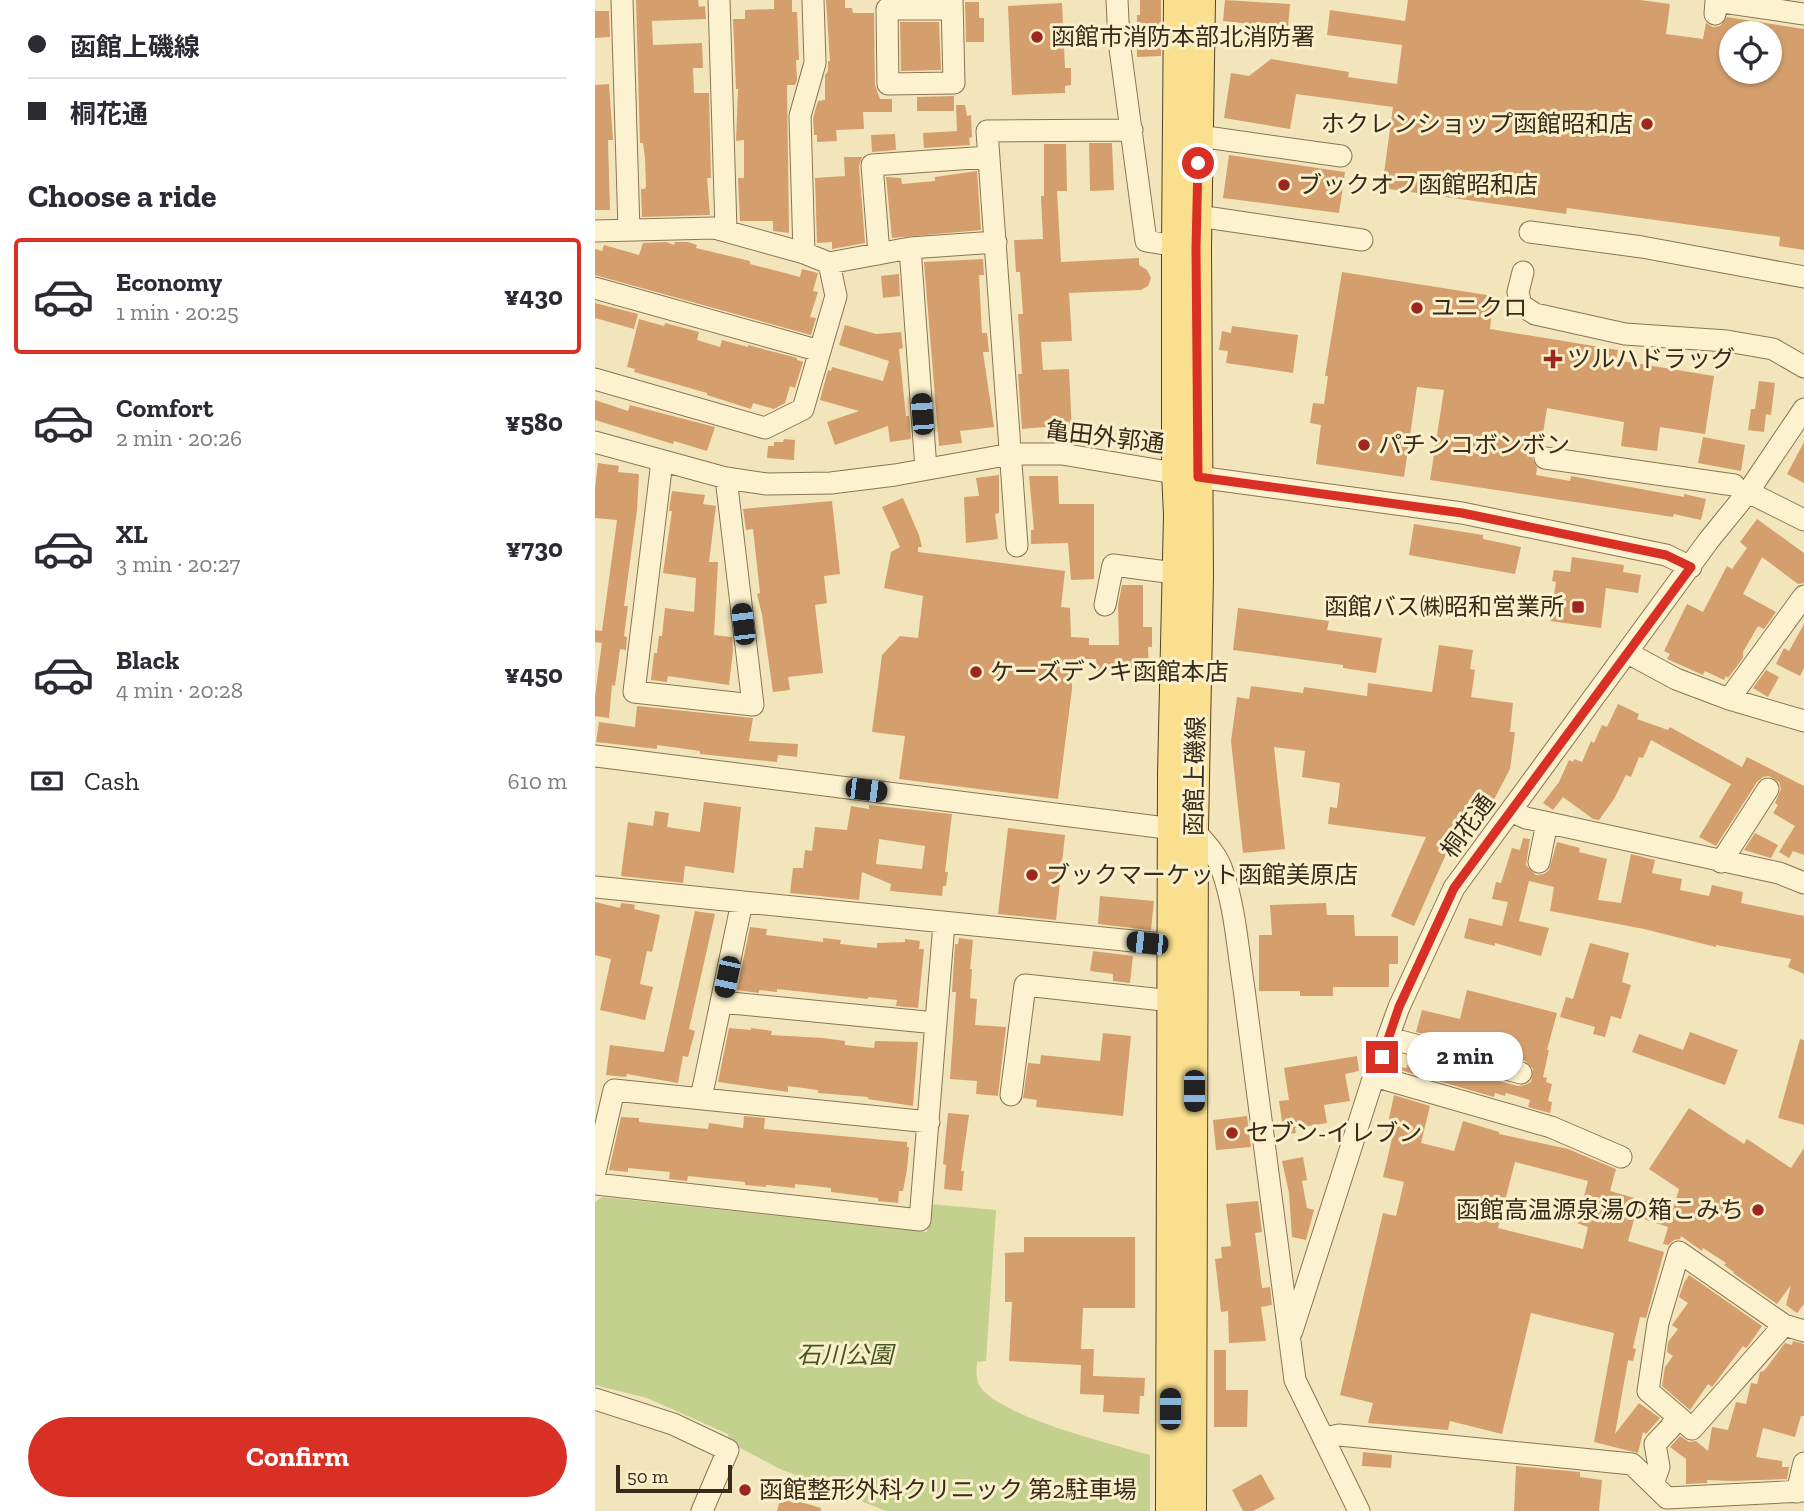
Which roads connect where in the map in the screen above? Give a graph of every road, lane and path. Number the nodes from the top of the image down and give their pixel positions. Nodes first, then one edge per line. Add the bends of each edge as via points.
1 (622, 0) edge
2 (719, 0) edge
3 (813, 0) edge
4 (1117, 0) edge
5 (1178, 0) edge
6 (1201, 0) edge
7 (952, 4) edge
8 (1804, 14) edge
9 (1715, 15) dead end
10 (1132, 130) junction
11 (1199, 136) junction
12 (1341, 156) dead end
13 (989, 157) junction
14 (1212, 218) dead end
15 (629, 230) junction
16 (726, 230) junction
17 (595, 231) edge
18 (1530, 232) dead end
19 (1363, 240) dead end
20 (996, 242) junction
21 (1186, 247) junction
22 (910, 248) junction
23 (804, 253) junction
24 (879, 254) junction
25 (829, 262) junction
26 (1523, 272) dead end
27 (1804, 277) edge
28 (595, 288) edge
29 (820, 351) junction
30 (1804, 367) edge
31 (595, 379) edge
32 (1804, 409) edge
33 (595, 443) edge
34 (1011, 454) junction
35 (1545, 458) dead end
36 (662, 461) junction
37 (926, 469) junction
38 (1187, 475) junction
39 (726, 478) junction
40 (1741, 489) junction
41 (1804, 520) edge
42 (1017, 546) dead end
43 (1691, 567) junction
44 (1187, 575) junction
45 (1105, 605) dead end
46 (1801, 607) edge
47 (1628, 653) junction
48 (1728, 699) junction
49 (1804, 721) edge
50 (595, 756) edge
51 (1768, 789) dead end
52 (1511, 811) junction
53 (1547, 823) junction
54 (1184, 830) junction
55 (1539, 862) dead end
56 (1721, 862) junction
57 (1803, 879) edge
58 (595, 887) edge
59 (742, 902) junction
60 (944, 923) junction
61 (1173, 945) junction
62 (1173, 1001) junction
63 (721, 1002) junction
64 (936, 1023) junction
65 (1389, 1038) junction
66 (1521, 1073) dead end
67 (1374, 1076) junction
68 (1011, 1095) dead end
69 (701, 1098) junction
70 (929, 1122) junction
71 (1621, 1157) dead end
72 (595, 1172) edge
73 (595, 1184) edge
74 (1794, 1328) edge
75 (1290, 1335) junction
76 (595, 1399) edge
77 (1676, 1415) junction
78 (1325, 1438) junction
79 (1804, 1463) edge
80 (1653, 1484) junction
81 (1800, 1492) edge
82 (1192, 1510) edge
83 (702, 1511) edge
84 (1359, 1511) edge

1 - 15 street
2 - 16 street
3 - 23 street via 815,62 800,116
4 - 10 street
5 - 21 main road, 函館上磯線
6 - 11 main road, 函館上磯線
7 - 7 street via 887,9 888,84 954,83
8 - 9 street via 1716,1
10 - 13 street via 987,131
10 - 21 street via 1146,242
11 - 12 street
11 - 21 main road, 函館上磯線
13 - 20 street
13 - 24 street via 871,164
14 - 19 street
15 - 16 street
15 - 17 street
16 - 23 street
18 - 27 street
20 - 22 street
20 - 34 street
21 - 38 main road, 函館上磯線
22 - 24 street
22 - 37 street
23 - 25 street
24 - 25 street
25 - 29 street via 837,296
26 - 30 street via 1518,292 1521,305 1535,314 1625,334 1773,349
28 - 29 street
29 - 31 street via 803,409 765,428
32 - 40 street, 桐花通
33 - 36 street, 亀田外郭通
34 - 37 street, 亀田外郭通
34 - 38 street, 亀田外郭通 via 1062,454
34 - 42 street
35 - 40 street
36 - 39 street, 亀田外郭通
36 - 39 street via 634,692 753,705
37 - 39 street, 亀田外郭通 via 831,483 767,484
38 - 43 street, 亀田外郭通 via 1462,513 1666,555
38 - 44 main road, 函館上磯線
40 - 41 street
40 - 43 street, 桐花通
43 - 47 street, 桐花通
44 - 45 street via 1113,565
44 - 54 main road, 函館上磯線
46 - 48 street
47 - 48 street via 1676,679
47 - 52 street, 桐花通
48 - 49 street
50 - 54 street
51 - 56 street
52 - 53 street
52 - 65 street, 桐花通 via 1454,888
53 - 55 street
53 - 56 street
54 - 61 main road, 函館上磯線
54 - 75 street via 1211,850 1222,869 1234,925
54 - 82 main road, 函館上磯線
56 - 57 street
58 - 59 street
59 - 60 street
59 - 63 street
60 - 61 street
60 - 64 street
61 - 62 main road, 函館上磯線
62 - 68 street via 1025,985
62 - 82 main road, 函館上磯線
63 - 64 street
63 - 69 street
64 - 70 street
65 - 66 street
65 - 67 street, 桐花通
67 - 71 street via 1551,1127
67 - 75 street, 桐花通
69 - 70 street
69 - 72 street via 614,1090
70 - 73 street via 920,1220
74 - 77 street via 1692,1429
74 - 77 street via 1679,1252 1658,1323 1648,1391
75 - 78 street via 1296,1380
76 - 83 street via 673,1424 727,1451
77 - 80 street via 1655,1444 1659,1467
78 - 80 street via 1339,1435 1632,1464
78 - 84 street
79 - 81 street
80 - 81 street via 1667,1498

